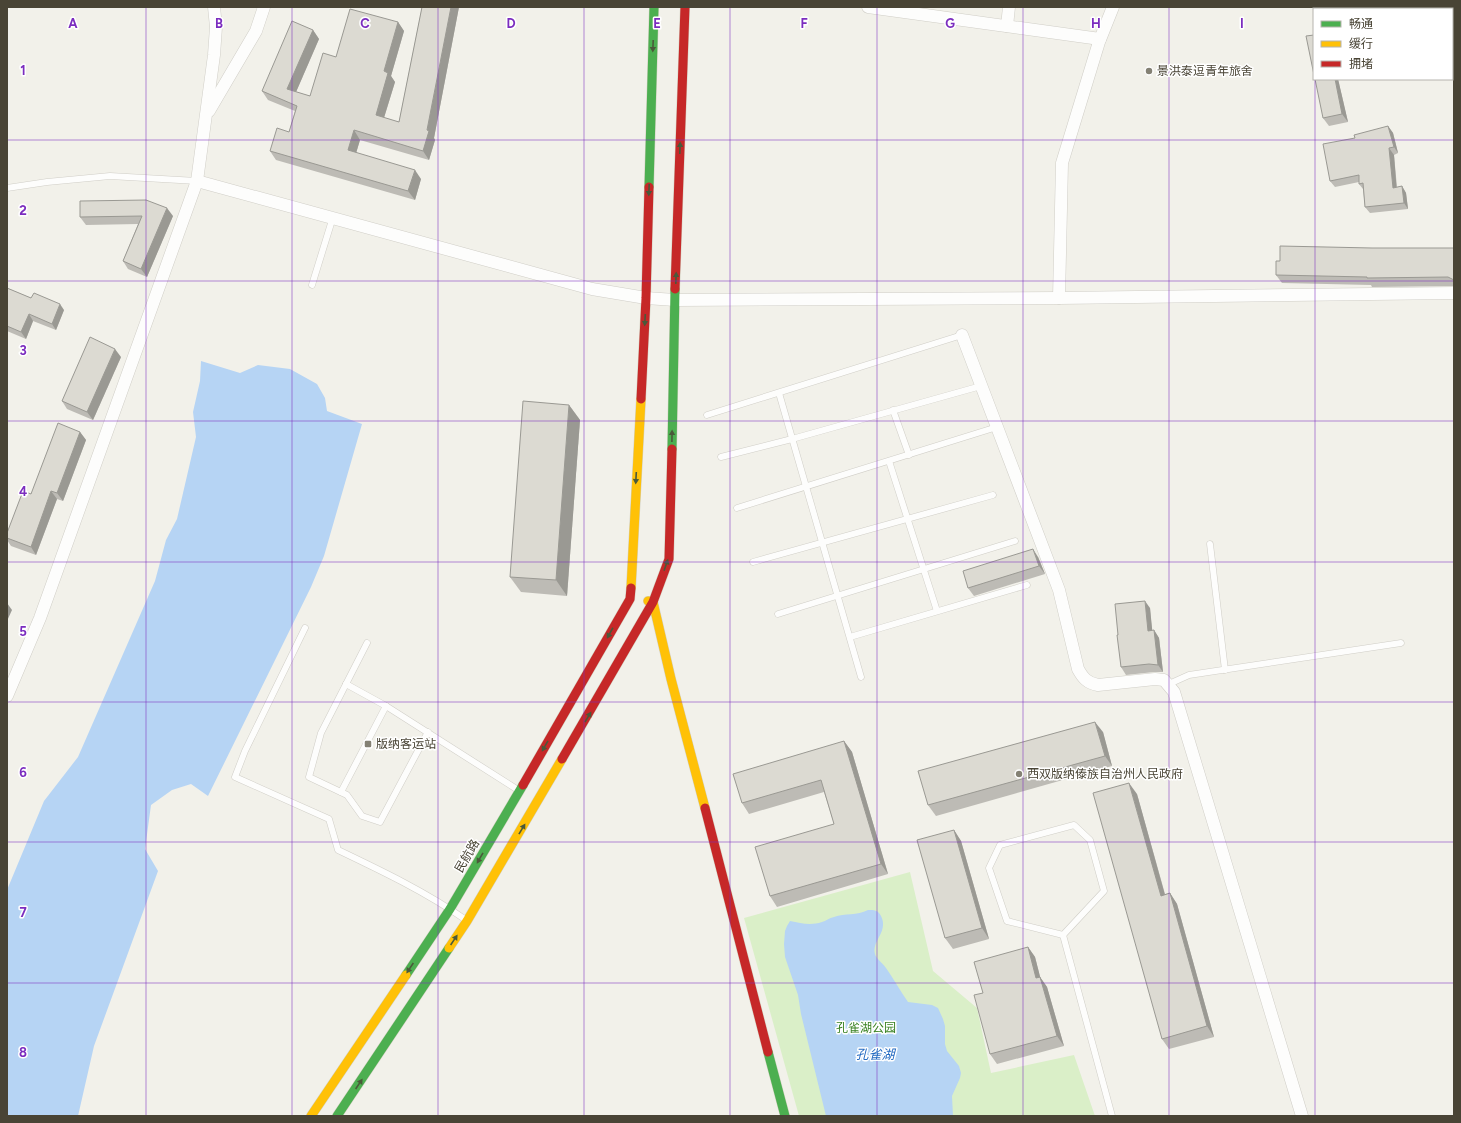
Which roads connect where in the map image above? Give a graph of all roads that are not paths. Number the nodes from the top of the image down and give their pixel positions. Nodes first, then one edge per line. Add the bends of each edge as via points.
1 (214, 7) edge
2 (264, 7) edge
3 (654, 7) edge
4 (685, 7) edge
5 (868, 7) edge
6 (1009, 7) edge
7 (1113, 7) edge
8 (1007, 26) junction
9 (1100, 39) junction
10 (206, 116) junction
11 (197, 181) junction
12 (7, 188) edge
13 (333, 218) junction
14 (312, 285) dead end
15 (1454, 293) edge
16 (646, 298) junction
17 (1060, 298) junction
18 (675, 300) junction
19 (962, 335) joint
20 (981, 386) junction
21 (779, 392) junction
22 (893, 410) junction
23 (707, 415) dead end
24 (997, 428) junction
25 (792, 439) junction
26 (909, 455) junction
27 (721, 457) dead end
28 (889, 461) junction
29 (806, 486) junction
30 (993, 495) dead end
31 (737, 508) dead end
32 (907, 519) junction
33 (1015, 541) dead end
34 (822, 542) junction
35 (1210, 544) dead end
36 (753, 562) dead end
37 (924, 569) junction
38 (1027, 585) dead end
39 (838, 596) junction
40 (630, 599) junction
41 (653, 602) junction
42 (937, 611) junction
43 (778, 614) dead end
44 (305, 628) dead end
45 (850, 637) junction
46 (367, 642) dead end
47 (1401, 643) dead end
48 (1225, 670) junction
49 (861, 678) dead end
50 (346, 684) junction
51 (1169, 684) junction
52 (7, 696) edge
53 (386, 706) junction
54 (428, 732) junction
55 (519, 791) junction
56 (341, 792) junction
57 (450, 909) junction
58 (467, 921) junction
59 (1063, 934) junction
60 (311, 1116) edge
61 (337, 1116) edge
62 (784, 1116) edge
63 (1112, 1116) edge
64 (1302, 1116) edge

1 - 10 street via 214,55
2 - 10 street via 256,31
3 -> 16 main road
18 -> 4 main road
5 - 8 street
6 - 8 street
7 - 9 street
8 - 9 street
9 - 17 street via 1062,163
10 - 11 street
11 - 12 lane via 110,176
11 - 13 street
11 - 52 street via 40,618
13 - 14 lane
13 - 16 street via 592,288
15 - 17 street
16 - 18 street
16 -> 40 main road
17 - 18 street
41 -> 18 main road via 669,559
19 - 20 street
19 - 21 lane
20 - 22 lane
20 - 24 street
21 - 23 lane
21 - 25 lane
22 - 25 lane
22 - 26 lane
24 - 26 lane
24 - 51 street via 1059,590 1078,669 1082,676 1089,683 1098,684 1155,679 1164,680
25 - 27 lane
25 - 29 lane
26 - 28 lane
28 - 29 lane
28 - 32 lane
29 - 31 lane
29 - 34 lane
30 - 32 lane
32 - 34 lane
32 - 37 lane
33 - 37 lane
34 - 36 lane
34 - 39 lane
35 - 48 lane
37 - 39 lane
37 - 42 lane
38 - 42 lane
39 - 43 lane
39 - 45 lane
40 - 41 main road
40 -> 55 main road, 民航路
58 -> 41 main road
41 - 62 main road
42 - 45 lane
44 - 57 lane via 234,777 329,818 338,850
45 - 49 lane
46 - 50 lane
47 - 48 lane
48 - 51 lane via 1189,675
50 - 53 lane
50 - 56 lane via 320,733 309,777
51 - 64 street via 1174,692
53 - 54 lane
53 - 56 lane
54 - 55 lane
54 - 56 lane via 380,822 362,816 347,795
55 -> 57 main road, 民航路
57 - 58 lane
57 -> 60 main road, 民航路
61 -> 58 main road
59 - 59 lane via 1007,921 989,868 1000,845 1074,825 1090,840 1104,891
59 - 63 lane

